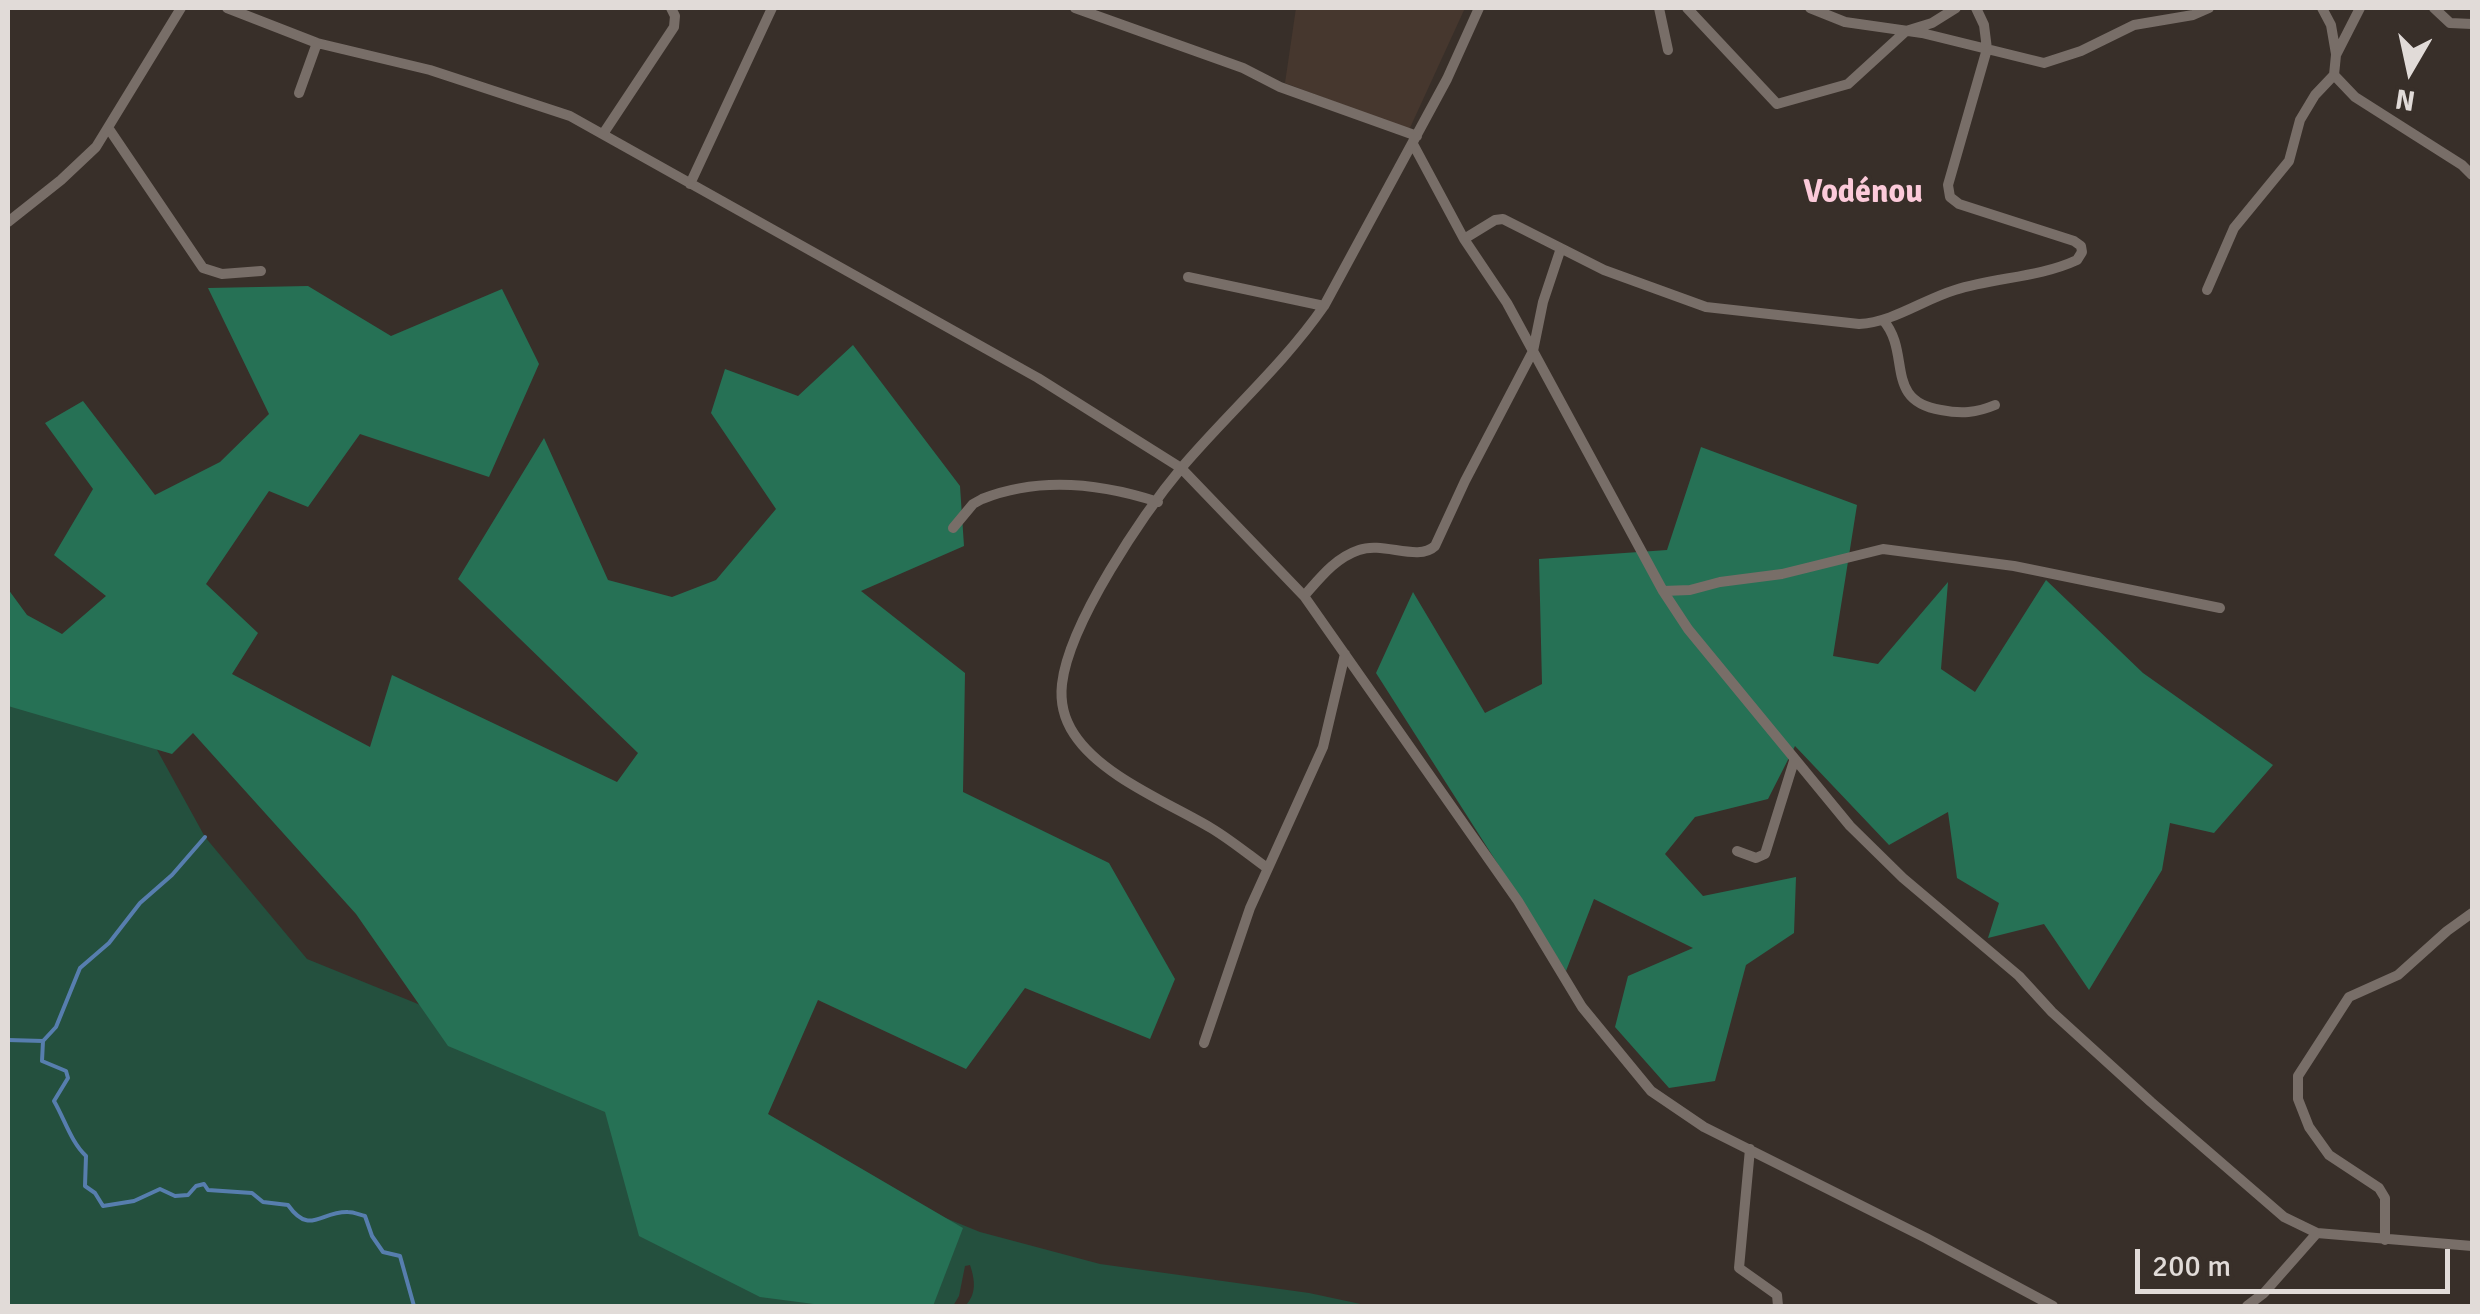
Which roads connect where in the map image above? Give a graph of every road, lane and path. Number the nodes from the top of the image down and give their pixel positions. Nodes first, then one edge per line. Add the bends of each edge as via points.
1 (181, 8) edge
2 (227, 8) edge
3 (671, 8) edge
4 (772, 8) edge
5 (1075, 8) edge
6 (1479, 8) edge
7 (1660, 8) edge
8 (1687, 8) edge
9 (1810, 8) edge
10 (1956, 8) edge
11 (1976, 8) edge
12 (2209, 8) edge
13 (2322, 8) edge
14 (2360, 8) edge
15 (2434, 8) edge
16 (2472, 24) edge
17 (1906, 31) junction
18 (317, 43) junction
19 (1987, 49) junction
20 (1668, 50) dead end
21 (2336, 55) junction
22 (2334, 75) junction
23 (299, 93) dead end
24 (109, 129) junction
25 (603, 134) junction
26 (1415, 140) junction
27 (2472, 175) edge
28 (690, 184) junction
29 (8, 222) edge
30 (1464, 239) junction
31 (1560, 251) junction
32 (261, 271) dead end
33 (1188, 277) dead end
34 (2207, 290) dead end
35 (1324, 306) junction
36 (1883, 320) junction
37 (1533, 351) junction
38 (1994, 405) dead end
39 (1182, 468) junction
40 (1158, 502) junction
41 (953, 528) dead end
42 (1663, 590) junction
43 (1304, 596) junction
44 (2220, 608) dead end
45 (1345, 654) junction
46 (1794, 762) junction
47 (1738, 851) dead end
48 (1267, 868) junction
49 (2472, 913) edge
50 (1204, 1044) dead end
51 (1750, 1148) junction
52 (2317, 1233) junction
53 (2384, 1240) junction
54 (2472, 1246) edge
55 (1778, 1306) edge
56 (2053, 1306) edge
57 (2246, 1306) edge

1 - 24 street
2 - 18 street
3 - 25 street via 674,27
4 - 28 street
5 - 26 street via 1244,68
6 - 26 street
7 - 20 street
8 - 17 street via 1777,104 1848,84
9 - 17 street via 1845,22
10 - 17 street
11 - 19 street
12 - 19 street via 2134,25 2044,63
13 - 21 street
14 - 21 street
15 - 16 street via 2450,24
17 - 19 street
18 - 23 street
18 - 25 street via 490,88
19 - 36 street via 1950,197 2074,241 2082,252 2065,266 1954,290
21 - 22 street
22 - 27 street via 2355,97
22 - 34 street via 2300,120 2290,160 2234,228
24 - 29 street via 62,180
24 - 32 street via 203,268 222,274
25 - 28 street
26 - 30 street
26 - 35 street
28 - 39 street via 1038,378
30 - 31 street via 1499,219
30 - 37 street
31 - 36 street via 1706,307 1859,324
31 - 37 street
33 - 35 street
35 - 39 street
36 - 38 street via 1898,342 1902,383 1915,402 1966,413
37 - 42 street
37 - 43 street via 1435,546 1419,553 1362,548 1342,558
39 - 40 street
39 - 43 street
40 - 41 street via 1116,488 1036,486 972,504
40 - 48 street via 1103,580 1068,660 1062,710 1090,754
42 - 44 street via 1782,574 1883,549 2014,566
42 - 46 street
43 - 45 street
45 - 48 street via 1323,747
45 - 51 street via 1625,1061 1672,1108
46 - 47 street via 1765,854
46 - 52 street via 1902,878 2284,1217
48 - 50 street
49 - 53 street via 2398,975 2349,997 2298,1076 2298,1099 2329,1155 2380,1188
51 - 55 street via 1738,1268 1777,1295
51 - 56 street
52 - 53 street
52 - 57 street
53 - 54 street

